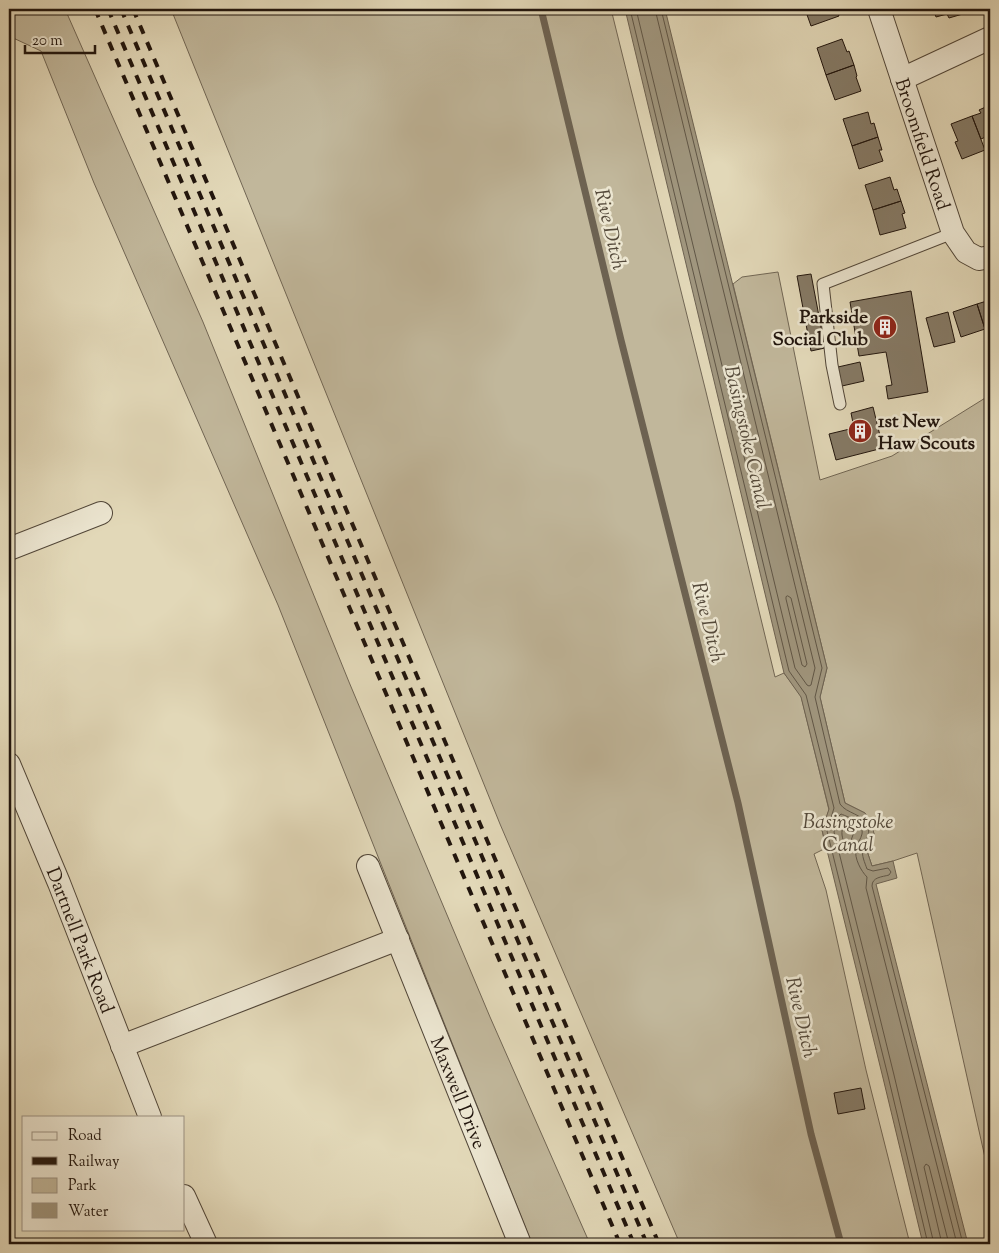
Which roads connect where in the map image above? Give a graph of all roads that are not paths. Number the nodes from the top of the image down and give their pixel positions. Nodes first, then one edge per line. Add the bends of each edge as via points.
1 (879, 9) edge
2 (990, 38) edge
3 (902, 79) junction
4 (953, 233) junction
5 (990, 257) edge
6 (840, 404) dead end
7 (101, 513) dead end
8 (9, 549) edge
9 (9, 764) edge
10 (368, 866) dead end
11 (398, 939) junction
12 (122, 1046) junction
13 (150, 1116) edge
14 (185, 1198) edge
15 (206, 1244) edge
16 (520, 1244) edge

1 - 3 street, Broomfield Road
2 - 3 street
3 - 4 street, Broomfield Road
4 - 5 street, Broomfield Road via 966,252 979,259
4 - 6 lane via 823,284
7 - 8 street
9 - 12 street, Dartnell Park Road
10 - 11 street, Maxwell Drive
11 - 12 street
11 - 16 street, Maxwell Drive
12 - 13 street, Dartnell Park Road
14 - 15 street

